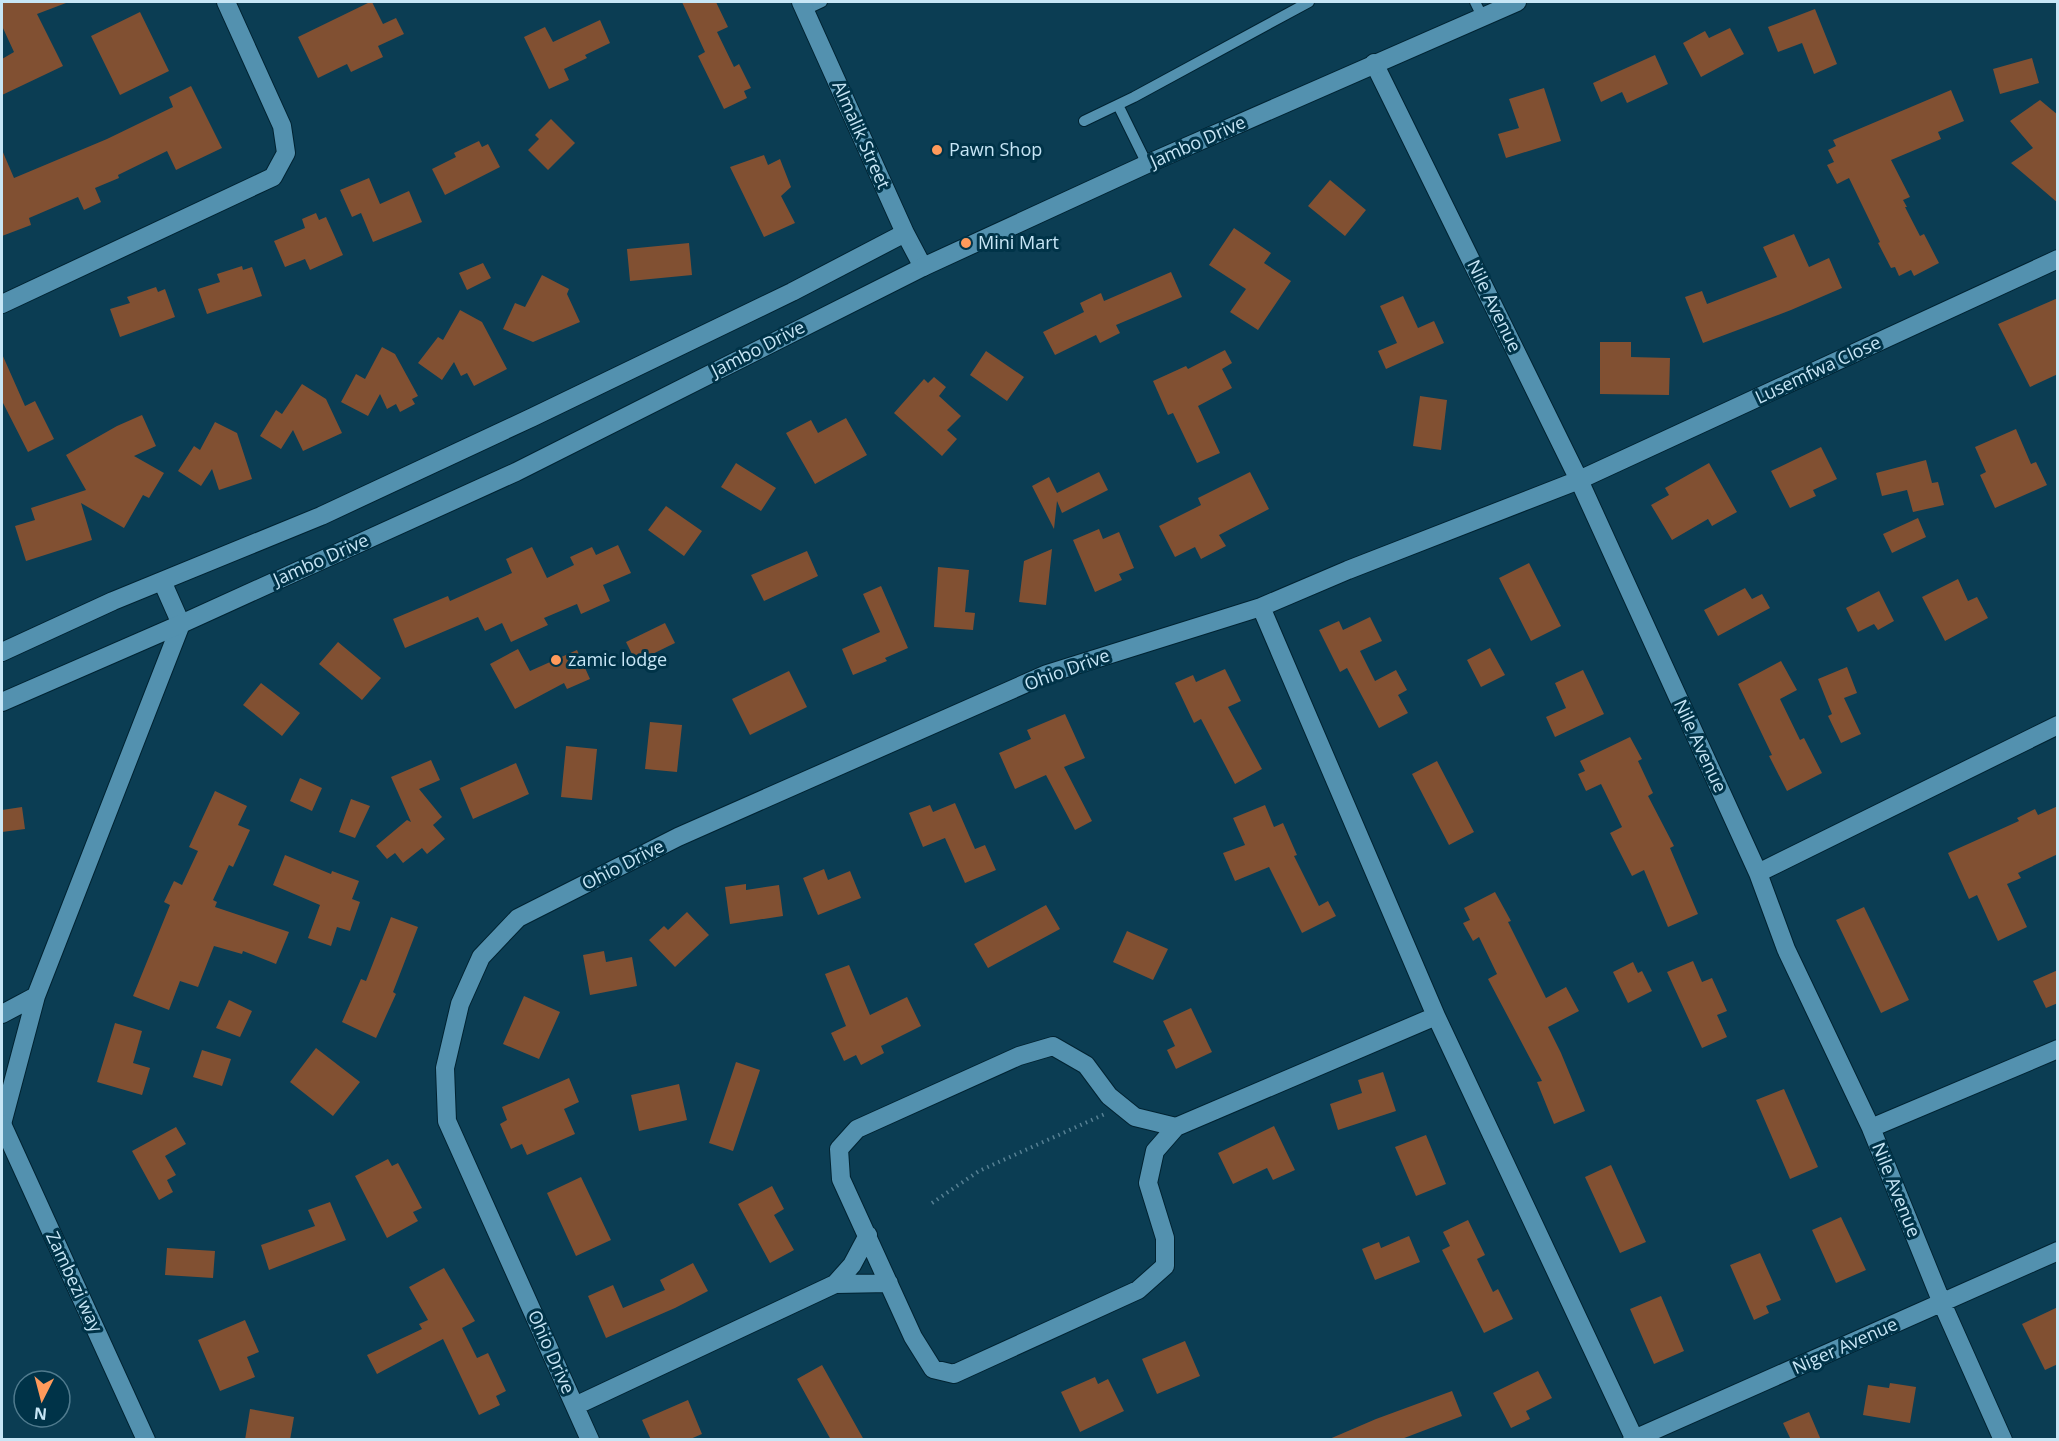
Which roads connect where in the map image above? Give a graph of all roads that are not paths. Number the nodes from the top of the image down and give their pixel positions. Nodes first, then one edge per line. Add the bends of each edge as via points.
1 (226, 2) edge
2 (1309, 2) edge
3 (1517, 2) edge
4 (809, 4) edge
5 (1478, 9) edge
6 (1374, 63) junction
7 (1118, 105) junction
8 (1084, 121) dead end
9 (1147, 164) junction
10 (905, 233) junction
11 (2058, 260) edge
12 (923, 267) junction
13 (2, 304) edge
14 (1579, 480) junction
15 (162, 581) junction
16 (1261, 607) junction
17 (181, 624) junction
18 (2, 652) edge
19 (2, 702) edge
20 (2058, 725) edge
21 (1758, 873) junction
22 (36, 996) junction
23 (2, 1014) edge
24 (1436, 1016) junction
25 (2058, 1049) edge
26 (2, 1124) edge
27 (1176, 1127) junction
28 (1871, 1128) junction
29 (868, 1235) junction
30 (2058, 1251) edge
31 (889, 1283) junction
32 (835, 1284) junction
33 (1942, 1303) junction
34 (575, 1406) junction
35 (1634, 1439) edge
36 (146, 1440) edge
37 (590, 1440) edge
38 (2003, 1440) edge

1 - 13 street via 282,126 286,153 273,177
2 - 7 lane
3 - 5 street, Jambo Drive
4 - 10 street, Almalik Street
5 - 6 street, Jambo Drive
6 - 9 street, Jambo Drive
6 - 14 street, Nile Avenue
7 - 8 lane
7 - 9 lane
9 - 12 street, Jambo Drive
10 - 12 street, Almalik Street
10 - 15 street, Jambo Drive via 512,427 321,516
11 - 14 street, Lusemfwa Close
12 - 17 street, Jambo Drive via 516,472
14 - 16 street, Lusemfwa Close
14 - 21 street, Nile Avenue
15 - 17 street
15 - 18 street, Jambo Drive
16 - 24 street
16 - 34 street, Ohio Drive via 1047,674 678,837 518,918 480,957 460,1004 445,1068 447,1121
17 - 19 street, Jambo Drive
17 - 22 street
20 - 21 street
21 - 28 street, Nile Avenue via 1786,949
22 - 23 street
22 - 26 street
24 - 27 street
24 - 35 street
25 - 28 street
26 - 36 street, Zambezi way
27 - 29 street via 1136,1117 1109,1096 1086,1065 1053,1046 1019,1056 857,1129 839,1149 841,1179
27 - 31 street via 1155,1151 1148,1183 1165,1238 1165,1266 1138,1290 954,1374 933,1368 913,1337
28 - 33 street, Nile Avenue
29 - 31 street
29 - 32 street via 852,1265
30 - 33 street, Niger Avenue
31 - 32 street
32 - 34 street
33 - 35 street, Niger Avenue
33 - 38 street, Nile Avenue
34 - 37 street, Ohio Drive

